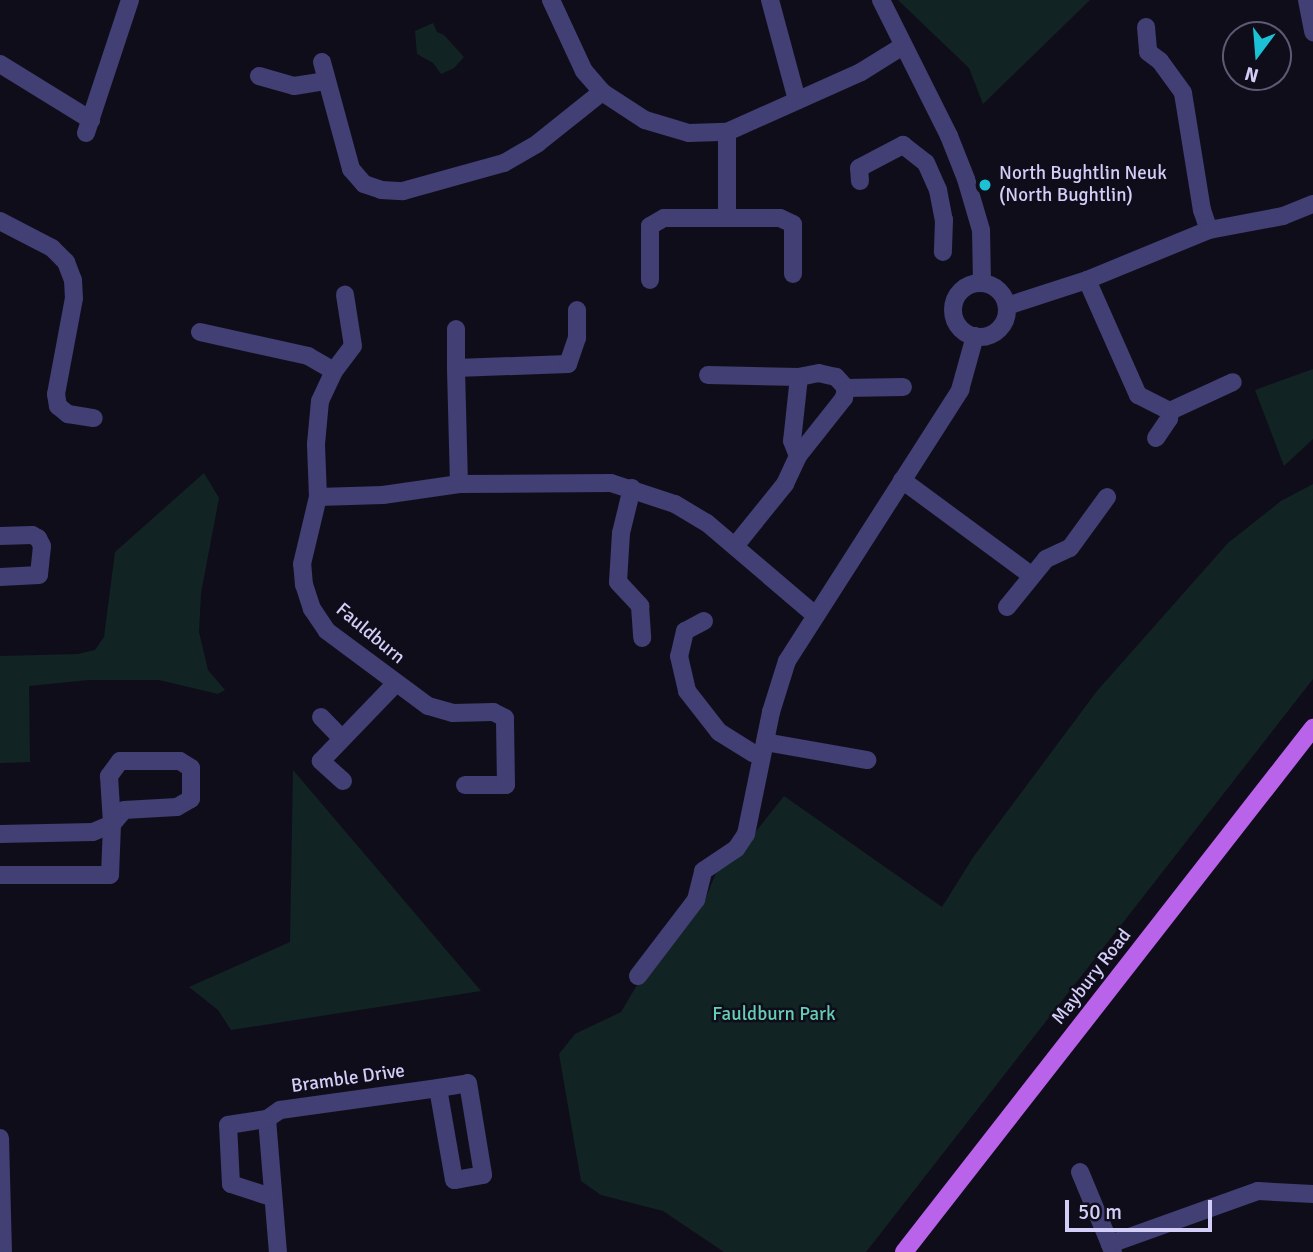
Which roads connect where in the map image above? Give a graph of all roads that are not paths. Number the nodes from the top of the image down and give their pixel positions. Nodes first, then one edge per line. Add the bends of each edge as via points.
1 (131, 0) edge
2 (551, 0) edge
3 (770, 0) edge
4 (881, 0) edge
5 (1307, 0) edge
6 (1146, 27) dead end
7 (1313, 32) edge
8 (904, 46) junction
9 (322, 61) dead end
10 (0, 64) edge
11 (259, 76) dead end
12 (327, 81) junction
13 (602, 92) junction
14 (797, 100) junction
15 (727, 132) junction
16 (966, 179) junction
17 (860, 181) dead end
18 (938, 190) junction
19 (1313, 204) edge
20 (727, 216) junction
21 (0, 221) edge
22 (1209, 230) junction
23 (943, 253) dead end
24 (793, 274) dead end
25 (650, 280) dead end
26 (1087, 281) junction
27 (982, 283) junction
28 (345, 295) dead end
29 (1007, 306) junction
30 (577, 310) dead end
31 (456, 329) dead end
32 (200, 332) dead end
33 (975, 337) junction
34 (456, 368) junction
35 (334, 371) junction
36 (708, 375) dead end
37 (799, 377) junction
38 (1233, 382) dead end
39 (903, 387) dead end
40 (846, 388) junction
41 (1170, 411) junction
42 (94, 418) dead end
43 (1156, 438) dead end
44 (798, 456) junction
45 (902, 480) junction
46 (459, 484) junction
47 (632, 488) junction
48 (318, 497) junction
49 (1107, 497) dead end
50 (0, 536) edge
51 (736, 546) junction
52 (1031, 575) junction
53 (0, 576) edge
54 (1007, 607) dead end
55 (816, 615) junction
56 (704, 621) dead end
57 (642, 638) dead end
58 (396, 683) junction
59 (321, 717) dead end
60 (1313, 728) edge
61 (342, 739) junction
62 (764, 748) junction
63 (867, 760) dead end
64 (343, 781) dead end
65 (465, 785) dead end
66 (112, 824) junction
67 (0, 834) edge
68 (0, 875) edge
69 (638, 976) dead end
70 (438, 1088) junction
71 (267, 1119) junction
72 (0, 1138) edge
73 (1080, 1172) dead end
74 (1313, 1194) edge
75 (271, 1197) junction
76 (1111, 1248) edge
77 (3, 1252) edge
78 (278, 1252) edge
79 (904, 1252) edge

1 - 10 street via 89,126
2 - 13 street via 584,71
3 - 14 street
4 - 8 street
5 - 7 street
6 - 22 street via 1148,52 1183,93
8 - 14 street via 861,72
8 - 16 street
9 - 12 street
11 - 12 street via 294,86
12 - 13 street via 351,169 364,184 403,191 504,163 538,143
13 - 15 street via 646,120 671,129
14 - 15 street
15 - 20 street
16 - 18 street
16 - 27 street via 981,230
17 - 18 street via 859,168 903,145 926,163
18 - 23 street via 944,220
19 - 22 street via 1283,216
20 - 24 street via 780,218 793,224
20 - 25 street via 664,219 650,226
21 - 42 street via 52,248 66,262 74,298 56,394 58,406 68,414
22 - 26 street
26 - 29 street
26 - 41 street via 1138,395
27 - 29 street via 997,289
27 - 33 street via 963,289 953,309 962,330
28 - 35 street, Fauldburn via 353,346
29 - 33 street via 998,329
30 - 34 street via 577,338 568,364
31 - 34 street
32 - 35 street via 308,356
33 - 45 street via 960,390
34 - 46 street
35 - 48 street, Fauldburn via 320,401
36 - 37 street
37 - 40 street via 819,373 836,377
37 - 44 street via 792,440
38 - 41 street
39 - 40 street
40 - 44 street via 844,398
41 - 43 street
44 - 51 street via 785,484
45 - 52 street
45 - 55 street
46 - 47 street via 611,483
46 - 48 street via 383,495
47 - 51 street via 675,504
47 - 57 street via 621,533 618,582 640,606
48 - 58 street, Fauldburn via 302,564 312,609 327,631
49 - 52 street via 1070,548 1046,559
50 - 53 street via 38,538 42,570 33,577
51 - 55 street
52 - 54 street
55 - 62 street via 787,661
56 - 62 street via 685,632 679,656 687,691 719,732 753,753
58 - 61 street, Fauldburn
58 - 65 street, Fauldburn via 428,706 453,713 493,712 505,718 506,785
59 - 61 street
60 - 79 main road, Maybury Road
61 - 64 street, Fauldburn via 321,761
62 - 63 street
62 - 69 street via 746,834 736,849 703,871 696,900
66 - 66 street via 124,810 177,807 191,799 191,768 180,761 120,761 109,776
66 - 67 street via 93,832
66 - 68 street via 110,875
70 - 70 street, Bramble Drive via 468,1083 483,1175 454,1180
70 - 71 street, Bramble Drive via 280,1110
71 - 75 street
71 - 75 street, Bramble Drive via 228,1125 231,1184
72 - 77 street
73 - 76 street
74 - 76 street via 1258,1191
75 - 78 street

